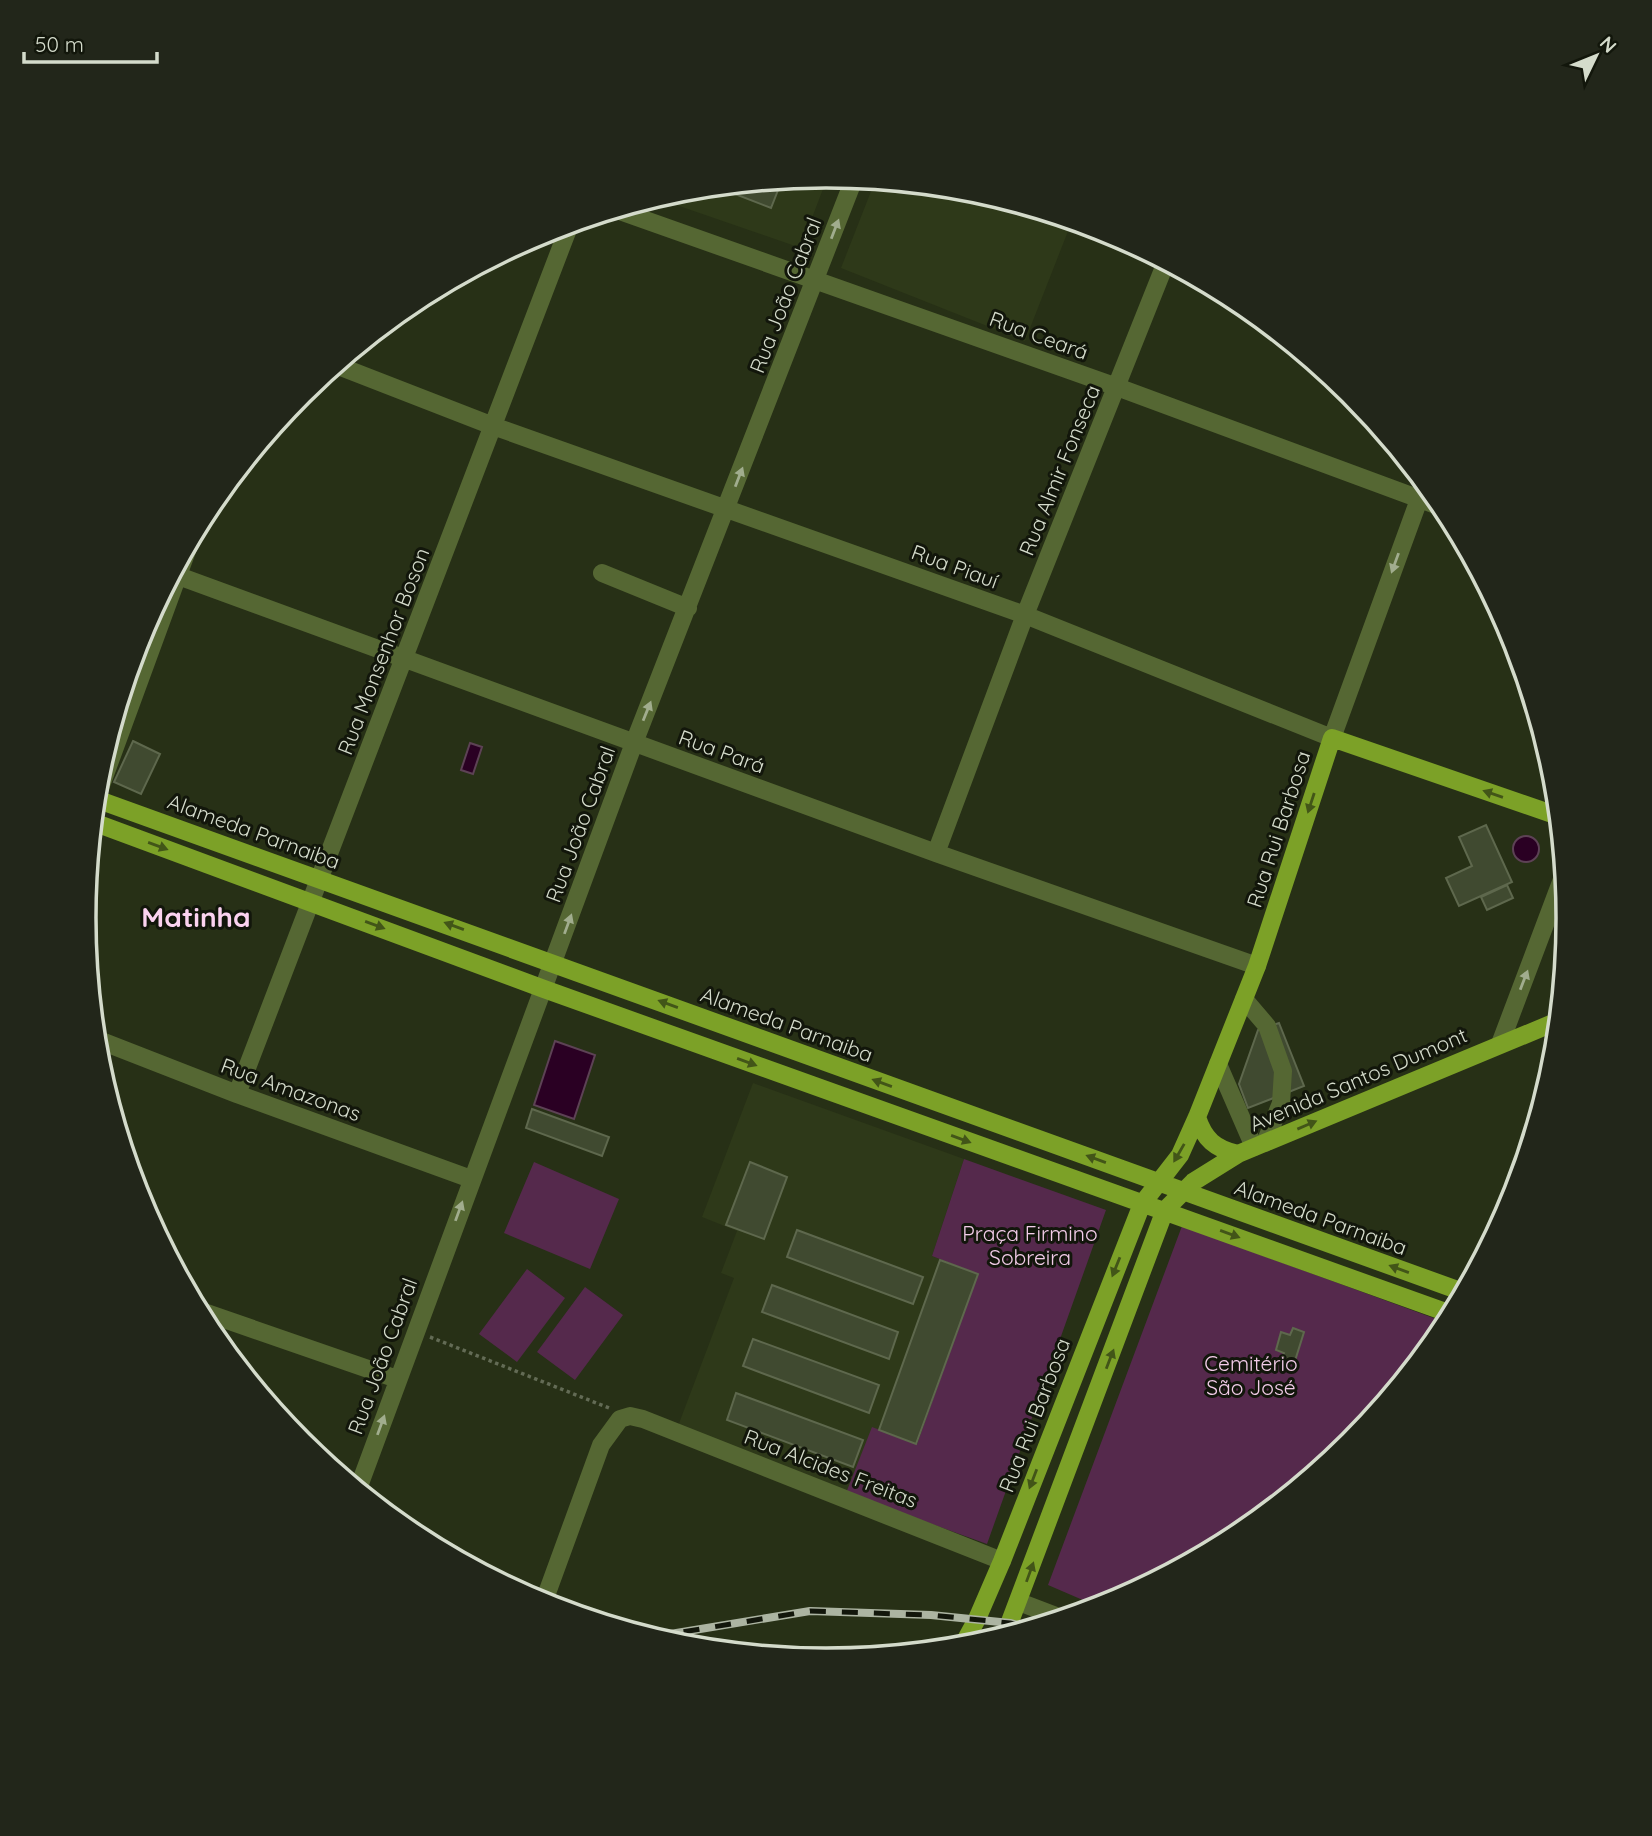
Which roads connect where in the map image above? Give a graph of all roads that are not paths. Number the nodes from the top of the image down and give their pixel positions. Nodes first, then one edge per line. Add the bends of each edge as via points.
1 (850, 189) edge
2 (631, 215) edge
3 (565, 237) edge
4 (1162, 271) edge
5 (816, 279) junction
6 (345, 369) edge
7 (1117, 387) junction
8 (493, 426) junction
9 (1416, 489) edge
10 (1420, 495) edge
11 (727, 509) junction
12 (602, 573) dead end
13 (181, 577) edge
14 (688, 608) junction
15 (1025, 615) junction
16 (154, 635) edge
17 (404, 659) junction
18 (123, 723) edge
19 (1332, 738) junction
20 (634, 743) junction
21 (106, 802) edge
22 (1548, 813) edge
23 (102, 825) edge
24 (936, 853) junction
25 (320, 878) junction
26 (1555, 898) edge
27 (311, 902) junction
28 (554, 962) junction
29 (1256, 966) junction
30 (544, 989) junction
31 (1244, 999) junction
32 (1548, 1025) edge
33 (107, 1044) edge
34 (1500, 1044) junction
35 (1218, 1064) junction
36 (840, 1068) junction
37 (831, 1092) junction
38 (237, 1094) junction
39 (1197, 1117) junction
40 (1252, 1148) junction
41 (471, 1179) junction
42 (1160, 1182) junction
43 (1184, 1192) junction
44 (1142, 1204) junction
45 (1166, 1210) junction
46 (1454, 1289) edge
47 (1441, 1310) edge
48 (214, 1316) edge
49 (397, 1379) junction
50 (1051, 1432) junction
51 (1079, 1441) junction
52 (361, 1480) edge
53 (1002, 1560) junction
54 (547, 1592) edge
55 (1019, 1602) junction
56 (1048, 1613) edge
57 (1010, 1624) edge
58 (965, 1634) edge

5 -> 1 street, Rua João Cabral
2 - 5 street, Rua Ceará
3 - 8 street, Rua Monsenhor Boson
4 - 7 street, Rua Almir Fonseca
5 - 7 street, Rua Ceará
11 -> 5 street, Rua João Cabral
6 - 8 street, Rua Piauí
7 - 9 street, Rua Ceará
7 - 15 street, Rua Almir Fonseca
8 - 11 street, Rua Piauí
8 - 17 street, Rua Monsenhor Boson
10 -> 19 street, Rua Rui Barbosa
11 - 14 street, Rua João Cabral
11 - 15 street, Rua Piauí
12 - 14 street
13 - 17 street, Rua Pará
20 -> 14 street, Rua João Cabral
15 - 19 street, Rua Piauí
15 - 24 street, Rua Almir Fonseca
16 - 18 street
17 - 20 street, Rua Pará
17 - 25 street, Rua Monsenhor Boson
22 -> 19 main road, Rua Piauí
19 -> 29 main road, Rua Rui Barbosa
20 - 24 street, Rua Pará
28 -> 20 street, Rua João Cabral
21 - 25 main road, Alameda Parnaiba
23 -> 27 main road
24 - 29 street, Rua Pará
25 - 27 street, Rua Monsenhor Boson
28 -> 25 main road, Alameda Parnaiba
34 -> 26 street
27 -> 30 main road
27 - 38 street, Rua Monsenhor Boson
28 - 30 street, Rua João Cabral
36 -> 28 main road, Alameda Parnaiba
29 - 31 main road, Rua Rui Barbosa
30 -> 37 main road
30 - 41 street, Rua João Cabral
31 - 35 main road, Rua Rui Barbosa
31 - 40 street via 1267,1026 1283,1071 1281,1103
32 - 34 main road, Avenida Santos Dumont
33 - 38 street, Rua Amazonas
40 -> 34 main road, Avenida Santos Dumont
35 - 39 main road, Rua Rui Barbosa
35 - 40 street
36 - 37 main road
42 -> 36 main road, Alameda Parnaiba
37 -> 44 main road
38 - 41 street, Rua Amazonas
39 - 40 main road via 1202,1132 1220,1150
39 -> 42 main road, Rua Rui Barbosa via 1180,1155
40 - 43 main road, Avenida Santos Dumont via 1210,1170
49 -> 41 street, Rua João Cabral
42 - 43 main road, Alameda Parnaiba
42 - 44 main road, Rua Rui Barbosa
43 - 45 main road, Avenida Santos Dumont
46 -> 43 main road, Alameda Parnaiba
44 - 45 main road
44 -> 50 main road, Rua Rui Barbosa
45 -> 47 main road
51 -> 45 main road
48 - 49 street
52 -> 49 street, Rua João Cabral
50 - 51 main road
50 -> 53 main road, Rua Rui Barbosa
55 -> 51 main road
53 - 54 street, Rua Alcides Freitas via 637,1418 620,1419 601,1445
53 - 58 main road, Rua Rui Barbosa via 977,1619
55 - 56 street
55 - 57 main road

